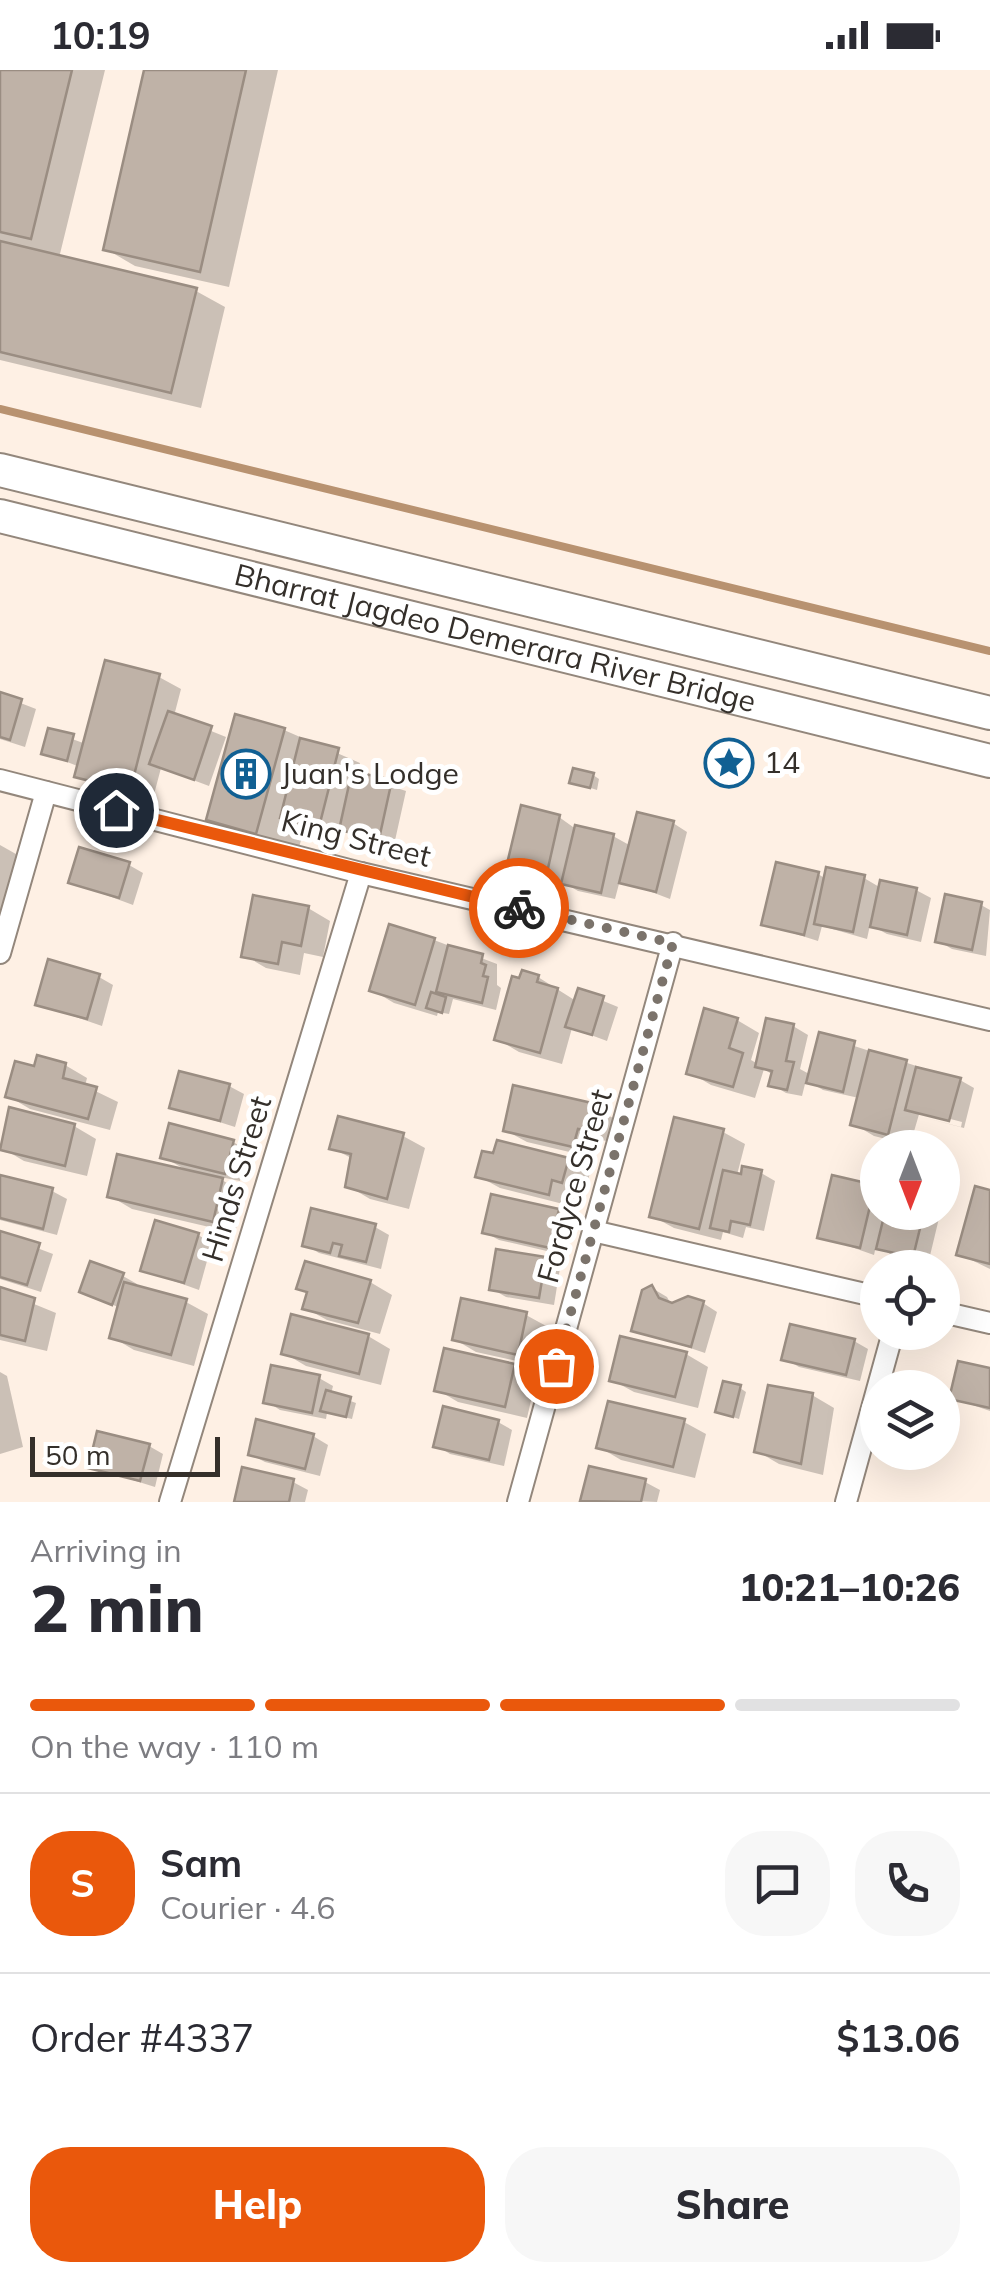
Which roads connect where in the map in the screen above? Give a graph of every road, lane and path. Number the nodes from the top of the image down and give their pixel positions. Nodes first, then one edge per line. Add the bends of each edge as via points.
1 (0, 470) edge
2 (0, 516) edge
3 (990, 713) edge
4 (990, 761) edge
5 (0, 780) edge
6 (46, 792) junction
7 (361, 872) junction
8 (673, 943) junction
9 (0, 953) edge
10 (990, 1020) edge
11 (594, 1231) junction
12 (860, 1293) edge
13 (960, 1316) edge
14 (990, 1323) edge
15 (888, 1350) edge
16 (170, 1502) edge
17 (518, 1502) edge
18 (846, 1502) edge

1 - 3 main road, Bharrat Jagdeo Demerara River Bridge
2 - 4 main road, Bharrat Jagdeo Demerara River Bridge
5 - 6 street, King Street
6 - 7 street, King Street
6 - 9 street
7 - 8 street, King Street
7 - 16 street, Hinds Street
8 - 10 street, King Street
8 - 11 street, Fordyce Street
11 - 12 street
11 - 17 street, Fordyce Street
13 - 14 street
15 - 18 street

